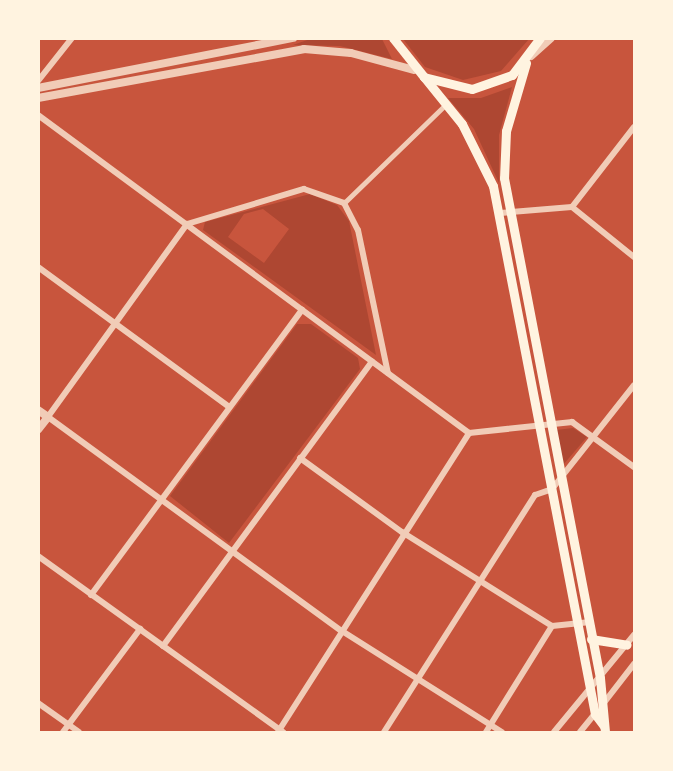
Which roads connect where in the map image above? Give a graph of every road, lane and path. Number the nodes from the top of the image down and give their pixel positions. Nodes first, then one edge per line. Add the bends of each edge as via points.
1 (72, 38) edge
2 (293, 38) edge
3 (393, 38) edge
4 (540, 38) edge
5 (551, 38) edge
6 (528, 60) junction
7 (414, 70) junction
8 (424, 77) junction
9 (38, 81) edge
10 (38, 88) edge
11 (38, 98) edge
12 (445, 104) junction
13 (38, 115) edge
14 (635, 127) edge
15 (344, 203) junction
16 (572, 207) junction
17 (505, 213) junction
18 (187, 224) junction
19 (635, 257) edge
20 (38, 267) edge
21 (302, 310) junction
22 (118, 325) junction
23 (372, 361) junction
24 (388, 373) junction
25 (635, 385) edge
26 (229, 407) junction
27 (38, 410) edge
28 (48, 417) junction
29 (545, 425) junction
30 (38, 430) edge
31 (469, 433) junction
32 (594, 435) junction
33 (300, 458) junction
34 (635, 467) edge
35 (560, 479) junction
36 (552, 489) junction
37 (160, 499) junction
38 (402, 533) junction
39 (232, 552) junction
40 (38, 556) edge
41 (479, 580) junction
42 (91, 595) junction
43 (583, 623) junction
44 (552, 626) junction
45 (140, 629) junction
46 (342, 631) junction
47 (635, 635) edge
48 (591, 639) junction
49 (626, 645) junction
50 (163, 646) junction
51 (635, 664) edge
52 (600, 678) junction
53 (416, 679) junction
54 (590, 688) junction
55 (604, 702) junction
56 (38, 703) edge
57 (595, 714) junction
58 (69, 725) junction
59 (490, 725) junction
60 (605, 729) edge
61 (280, 732) edge
62 (63, 733) edge
63 (79, 733) edge
64 (384, 733) edge
65 (486, 733) edge
66 (502, 733) edge
67 (554, 733) edge
68 (580, 733) edge

1 - 9 street
2 - 10 street
3 - 7 main road
4 - 6 main road
5 - 6 street
6 - 8 main road via 504,80 472,89
6 - 17 main road via 505,142
7 - 8 main road
7 - 11 street via 351,52 303,49
8 - 12 main road
12 - 15 street
12 - 17 main road via 475,145
13 - 18 street
14 - 16 street
15 - 18 street via 304,189
15 - 24 street via 358,230
16 - 17 street
16 - 19 street
17 - 29 main road
18 - 21 street
18 - 22 street
20 - 22 street
21 - 23 street
21 - 26 street
22 - 26 street
22 - 28 street
23 - 24 street
23 - 33 street
24 - 31 street
25 - 32 street
26 - 37 street
27 - 28 street
28 - 30 street
28 - 37 street
29 - 31 street
29 - 32 street via 572,422
29 - 35 main road
29 - 36 main road
31 - 38 street
32 - 34 street
32 - 35 street
33 - 38 street
33 - 39 street
35 - 36 street
35 - 43 main road
36 - 41 street via 535,495
36 - 43 main road
37 - 39 street
37 - 42 street
38 - 41 street
38 - 46 street
39 - 46 street
39 - 50 street
40 - 42 street
41 - 44 street
41 - 53 street
42 - 45 street
43 - 44 street
43 - 48 main road
43 - 54 main road
44 - 59 street
45 - 50 street
45 - 58 street
46 - 53 street
46 - 61 street
47 - 49 street
48 - 49 main road
48 - 52 main road
49 - 52 street
50 - 61 street
51 - 55 street
52 - 54 street
52 - 55 main road
53 - 59 street
53 - 64 street
54 - 57 main road
54 - 67 street
55 - 57 street
55 - 60 main road
56 - 58 street
57 - 60 main road
57 - 68 street
58 - 62 street
58 - 63 street
59 - 65 street
59 - 66 street

